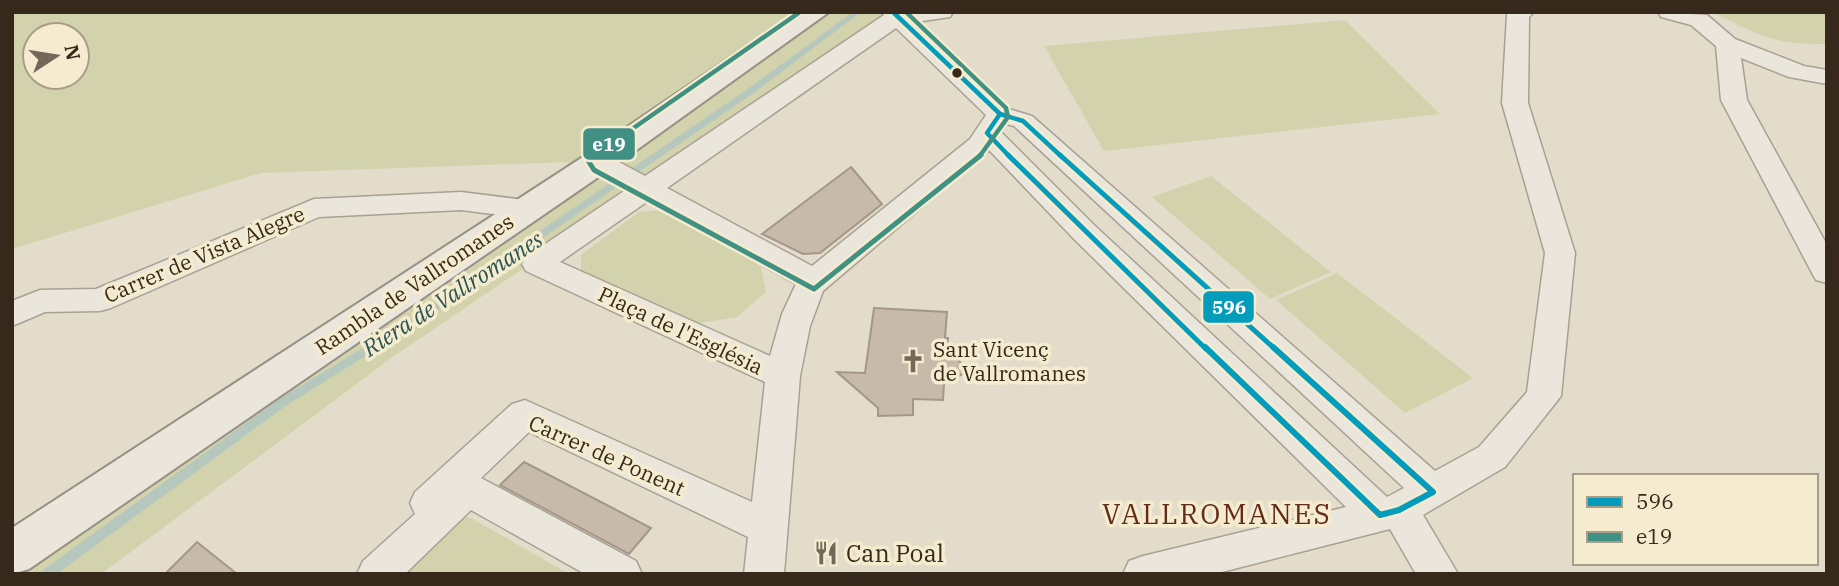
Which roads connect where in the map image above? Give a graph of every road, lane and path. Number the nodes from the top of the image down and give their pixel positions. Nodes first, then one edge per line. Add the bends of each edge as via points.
1 (816, 12) edge
2 (942, 12) edge
3 (1523, 12) edge
4 (1669, 12) edge
5 (895, 15) edge
6 (1727, 44) junction
7 (1827, 77) edge
8 (993, 123) junction
9 (598, 162) junction
10 (648, 189) junction
11 (525, 209) junction
12 (1827, 273) edge
13 (814, 279) junction
14 (12, 315) edge
15 (783, 376) junction
16 (429, 503) dead end
17 (1404, 506) junction
18 (768, 528) junction
19 (16, 547) edge
20 (762, 573) edge
21 (377, 574) edge
22 (622, 574) edge
23 (1143, 574) edge
24 (1438, 574) edge

1 - 9 street, Rambla de Vallromanes
2 - 5 street
3 - 17 street via 1518,14 1515,103 1560,253 1544,396 1492,457
4 - 6 street via 1699,20
5 - 8 street
5 - 10 street
6 - 7 street via 1798,72
6 - 12 street via 1734,100
8 - 13 street via 979,145
8 - 17 street via 1084,232
8 - 17 street via 1023,121
9 - 10 street
9 - 11 street, Rambla de Vallromanes
10 - 13 street
10 - 15 street, Plaça de l'Església via 537,264
11 - 14 street, Carrer de Vista Alegre via 461,201 314,208 100,300 40,301
11 - 19 street, Rambla de Vallromanes
13 - 15 street, Plaça de l'Església via 794,321
15 - 18 street
16 - 18 street, Carrer de Ponent via 525,414
17 - 23 street
17 - 24 street
18 - 20 street
21 - 22 street via 468,489

